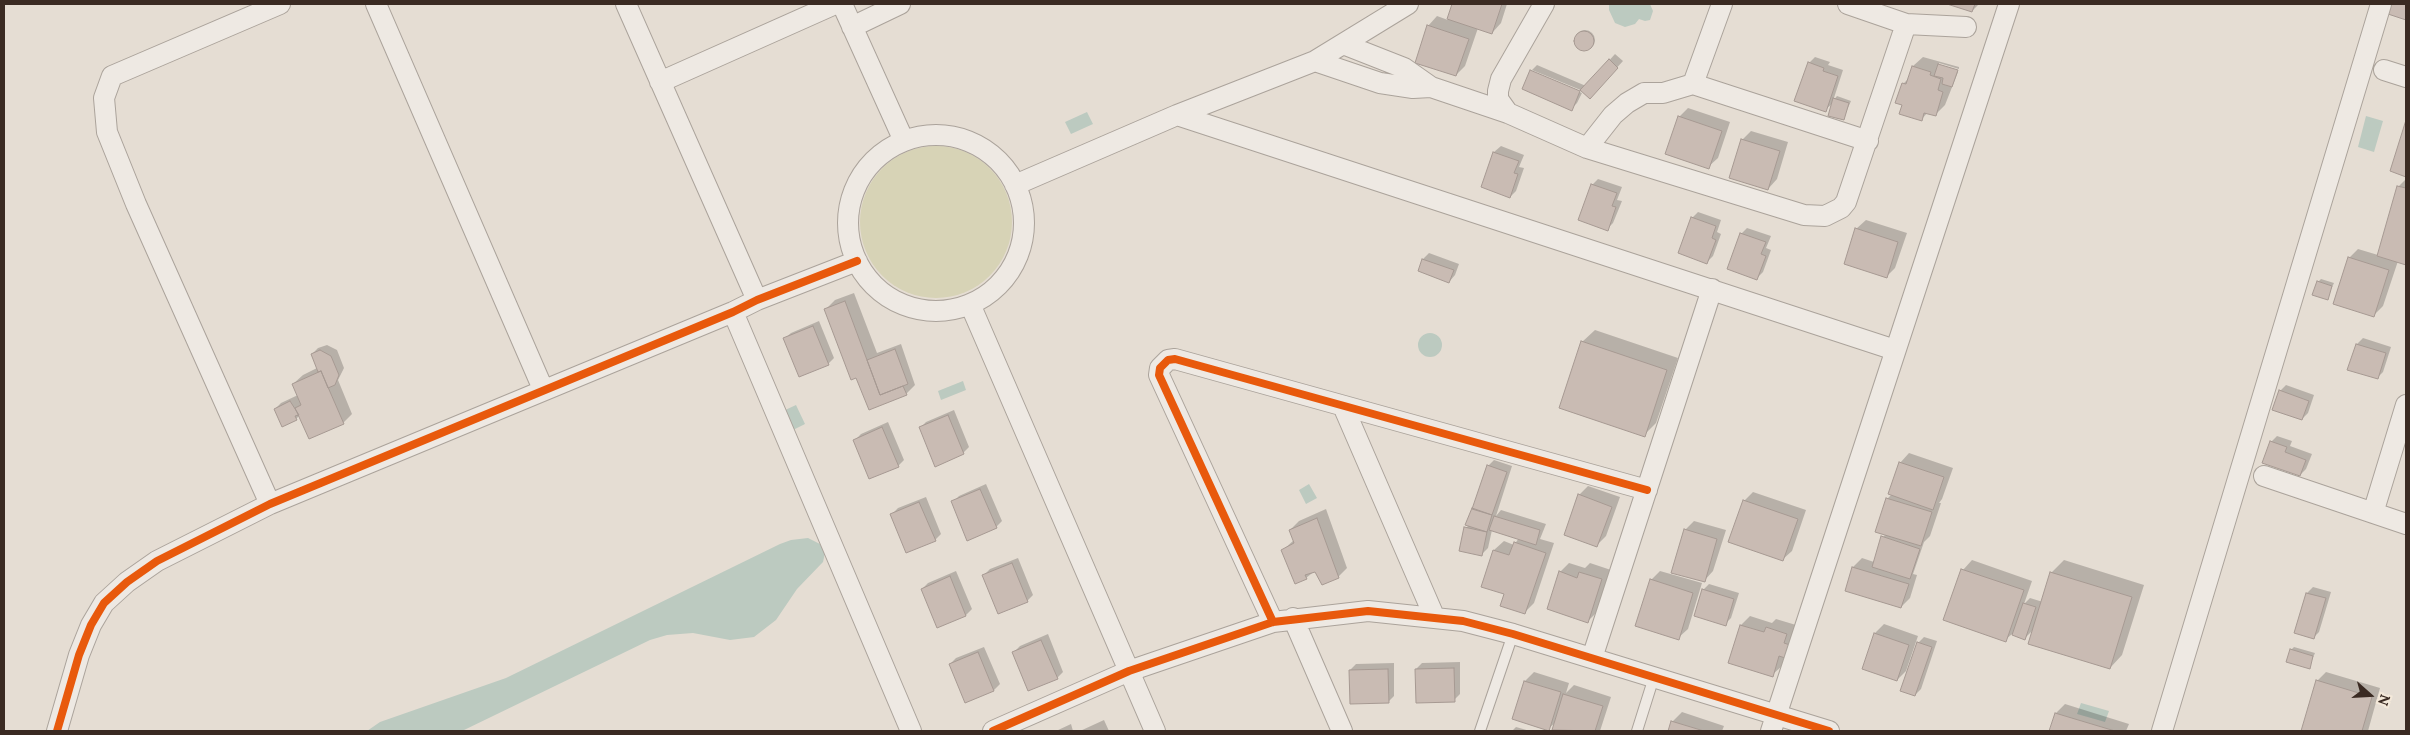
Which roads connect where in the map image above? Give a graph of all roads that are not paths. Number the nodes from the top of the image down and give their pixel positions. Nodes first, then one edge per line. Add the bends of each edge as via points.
1 (280, 4) edge
2 (376, 4) edge
3 (626, 4) edge
4 (834, 4) edge
5 (842, 4) edge
6 (900, 4) edge
7 (1408, 4) edge
8 (1544, 4) edge
9 (1722, 4) edge
10 (1848, 4) edge
11 (2009, 4) edge
12 (2381, 4) edge
13 (1906, 24) junction
14 (852, 27) junction
15 (1966, 28) dead end
16 (1343, 44) junction
17 (1315, 61) junction
18 (2384, 70) dead end
19 (2406, 77) edge
20 (660, 82) junction
21 (1693, 84) junction
22 (1431, 87) junction
23 (1508, 113) junction
24 (1177, 115) junction
25 (904, 141) junction
26 (1868, 141) junction
27 (1587, 148) junction
28 (1015, 185) junction
29 (857, 261) junction
30 (1712, 289) junction
31 (757, 300) junction
32 (970, 304) junction
33 (733, 312) junction
34 (1895, 350) junction
35 (543, 390) junction
36 (2406, 405) edge
37 (1343, 406) junction
38 (2264, 476) dead end
39 (1647, 490) junction
40 (270, 504) junction
41 (2373, 513) junction
42 (2406, 524) edge
43 (1434, 616) junction
44 (1293, 618) junction
45 (1273, 622) junction
46 (1513, 634) junction
47 (1592, 658) junction
48 (1128, 670) junction
49 (1654, 677) junction
50 (1773, 723) edge
51 (57, 731) edge
52 (911, 731) edge
53 (993, 731) edge
54 (1155, 731) edge
55 (1342, 731) edge
56 (1480, 731) edge
57 (1637, 731) edge
58 (1829, 731) edge
59 (2162, 731) edge

1 - 40 street via 112,76 104,98 107,132 136,204
2 - 35 street
3 - 20 street
4 - 20 street
5 - 14 street
6 - 14 street
7 - 16 street
8 - 23 street via 1500,79 1498,99
9 - 21 street
10 - 13 street
11 - 34 street
12 - 59 street
13 - 15 street
13 - 26 street
14 - 25 street
16 - 17 street
16 - 22 street via 1404,68
17 - 22 street via 1396,86
17 - 24 street
18 - 19 street
20 - 31 street
21 - 26 street
21 - 27 street via 1663,93 1644,93 1627,103
22 - 23 street
23 - 27 street
24 - 28 street
24 - 30 street
25 - 28 street via 943,135 972,143 998,160
25 - 29 street via 874,161 856,186 849,224
26 - 27 street via 1846,202 1825,216 1804,215
28 - 32 street via 1021,199 1024,230 1016,259 998,285
29 - 31 street
29 - 32 street via 874,286 900,303 929,311 944,311
30 - 34 street
30 - 39 street
31 - 33 street
32 - 48 street
33 - 35 street
33 - 52 street
34 - 50 street
35 - 40 street
36 - 41 street
37 - 39 street
37 - 43 street
37 - 45 street via 1176,359 1163,363 1160,368 1170,399
38 - 41 street
39 - 47 street
40 - 51 street via 157,561 104,603 79,655
41 - 42 street
43 - 44 street via 1368,611
43 - 46 street
44 - 45 street
44 - 55 street
45 - 48 street
46 - 47 street
46 - 56 lane
47 - 49 street
48 - 53 street
48 - 54 street
49 - 50 street
49 - 57 lane
50 - 58 street

